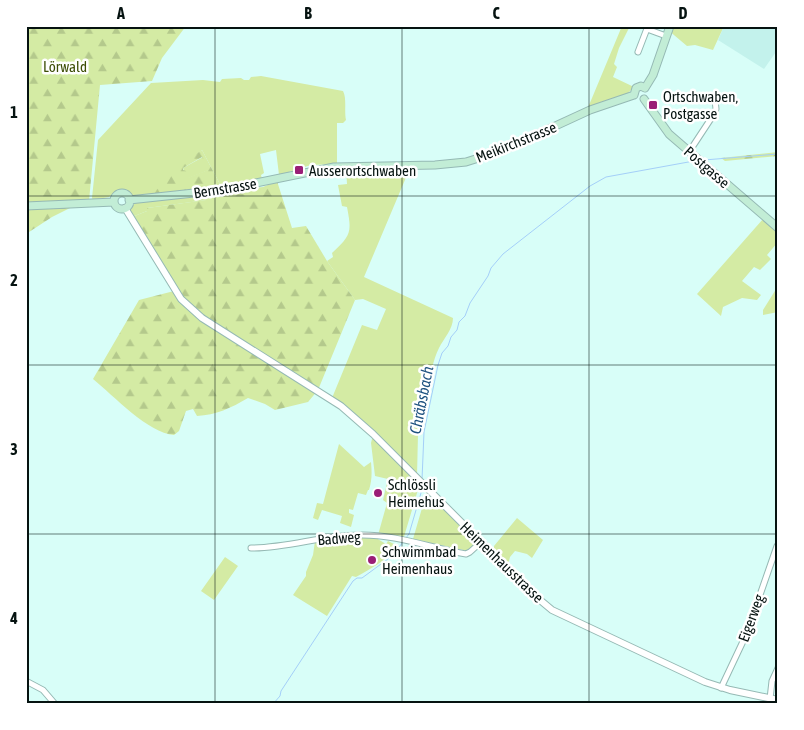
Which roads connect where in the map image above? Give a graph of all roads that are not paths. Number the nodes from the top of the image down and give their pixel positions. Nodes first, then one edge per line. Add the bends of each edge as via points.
1 (670, 26) edge
2 (648, 28) edge
3 (666, 36) junction
4 (638, 52) dead end
5 (645, 88) junction
6 (634, 95) junction
7 (644, 99) junction
8 (715, 100) dead end
9 (689, 152) junction
10 (319, 170) joint
11 (130, 200) junction
12 (114, 202) junction
13 (26, 206) edge
14 (125, 208) junction
15 (778, 228) edge
16 (481, 542) junction
17 (776, 546) dead end
18 (252, 548) dead end
19 (778, 668) edge
20 (26, 680) edge
21 (721, 688) junction
22 (770, 699) junction
23 (778, 700) edge
24 (55, 704) edge

1 - 3 main road
2 - 3 street
2 - 4 street
3 - 5 main road
5 - 6 main road via 636,88
5 - 7 main road
6 - 7 main road via 639,100
6 - 10 main road, Meikirchstrasse via 590,110 501,151 466,162
7 - 9 main road, Postgasse via 661,125
8 - 9 street via 714,114
9 - 15 main road, Postgasse
10 - 11 main road, Bernstrasse via 222,190
11 - 12 main road via 121,193 116,195
11 - 14 main road
12 - 13 main road
12 - 14 main road via 118,208
14 - 16 street, Heimenhausstrasse via 172,285 190,308 341,406
16 - 18 street, Badweg via 466,554 405,540 357,534
16 - 21 street, Heimenhausstrasse via 552,610
17 - 21 street, Eigerweg via 746,635
19 - 22 street via 772,681
20 - 24 street via 43,690
21 - 22 street, Heimenhausstrasse
22 - 23 street, Heimenhausstrasse

